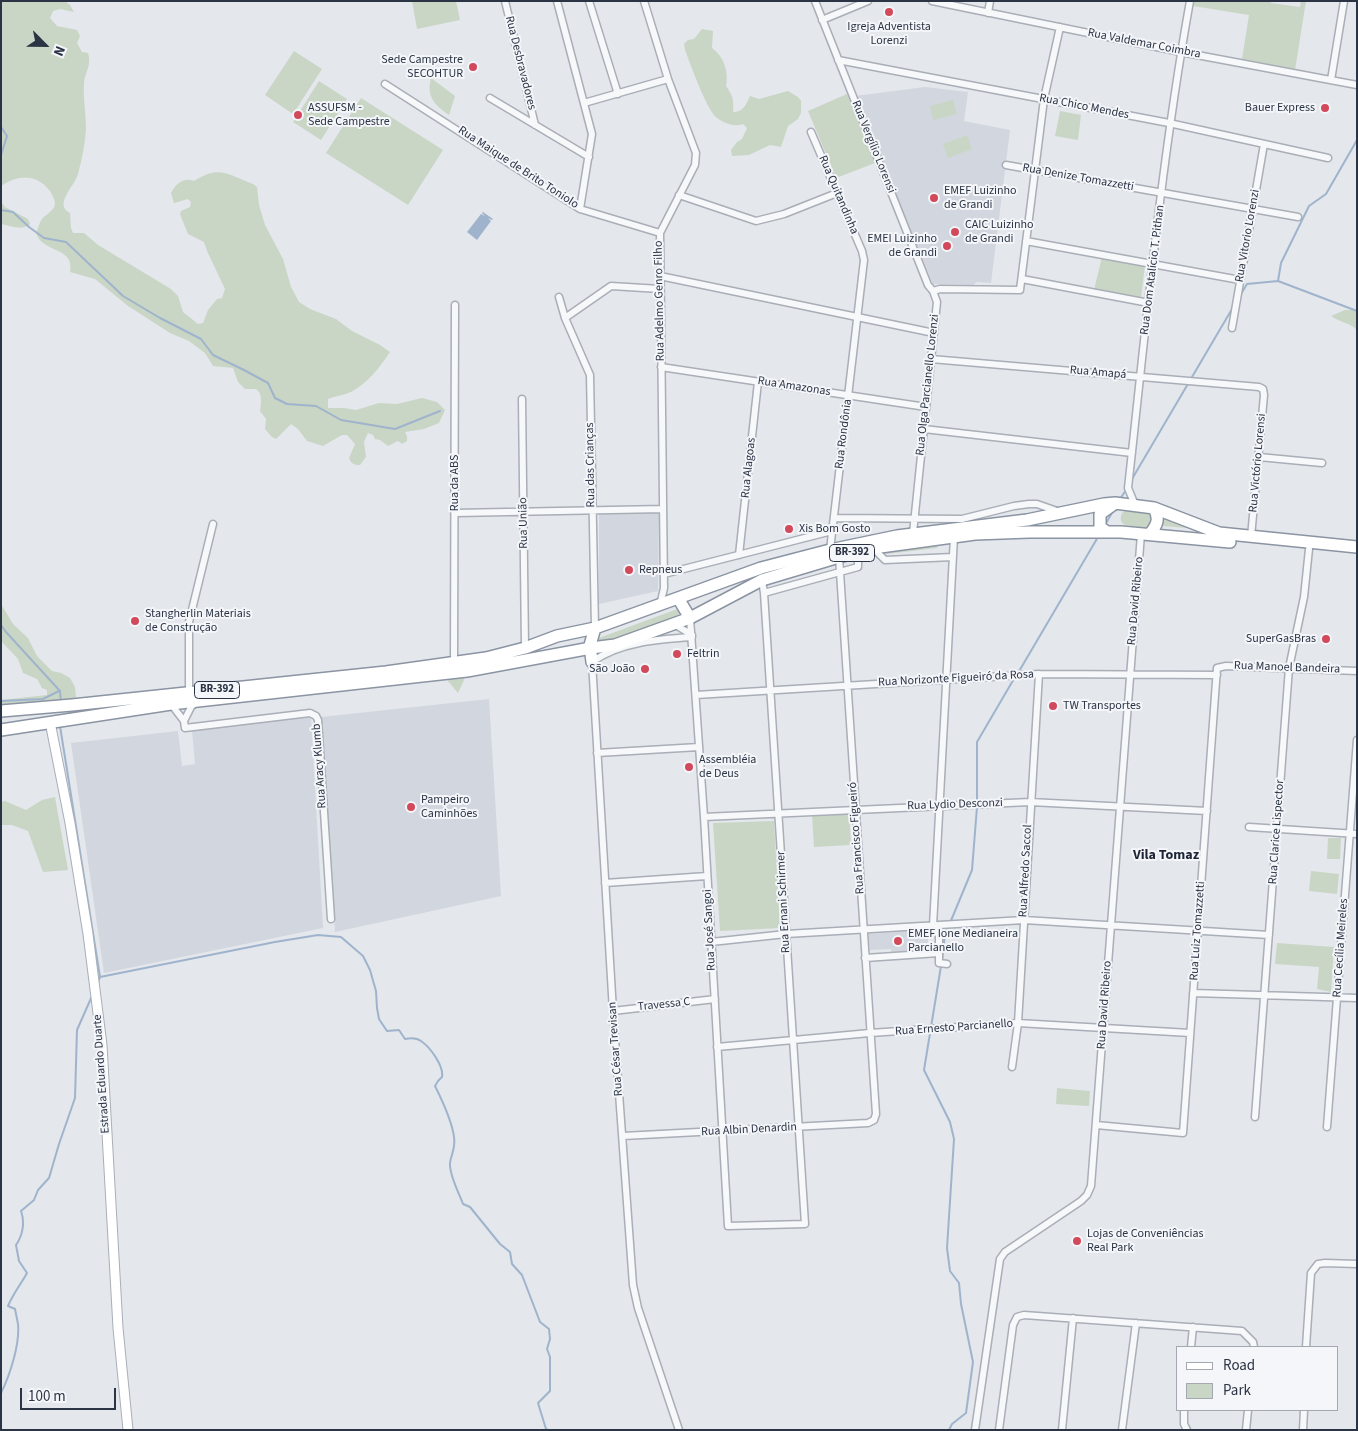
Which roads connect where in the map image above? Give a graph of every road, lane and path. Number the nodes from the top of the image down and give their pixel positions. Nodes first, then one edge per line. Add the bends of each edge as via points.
1 (505, 1) edge
2 (557, 1) edge
3 (589, 1) edge
4 (644, 1) edge
5 (815, 1) edge
6 (868, 1) edge
7 (932, 1) edge
8 (990, 1) edge
9 (1190, 1) edge
10 (1344, 1) edge
11 (988, 13) junction
12 (822, 20) junction
13 (1060, 27) junction
14 (1181, 52) junction
15 (838, 60) junction
16 (668, 79) junction
17 (1331, 80) junction
18 (384, 84) dead end
19 (1357, 85) edge
20 (618, 94) junction
21 (490, 98) dead end
22 (1044, 99) junction
23 (584, 103) junction
24 (1169, 123) junction
25 (535, 125) junction
26 (811, 132) dead end
27 (1264, 144) junction
28 (589, 157) junction
29 (1328, 158) dead end
30 (1006, 165) dead end
31 (1035, 170) junction
32 (1161, 192) junction
33 (837, 193) junction
34 (679, 195) junction
35 (580, 208) junction
36 (1252, 209) junction
37 (1298, 217) dead end
38 (660, 233) junction
39 (1026, 241) junction
40 (1153, 264) junction
41 (660, 276) junction
42 (1022, 279) junction
43 (1240, 280) junction
44 (660, 289) junction
45 (933, 291) junction
46 (559, 297) dead end
47 (1149, 302) junction
48 (455, 305) dead end
49 (857, 317) junction
50 (565, 318) junction
51 (1232, 328) dead end
52 (934, 333) junction
53 (931, 360) junction
54 (661, 367) junction
55 (1140, 377) junction
56 (758, 382) junction
57 (1263, 389) joint
58 (849, 395) junction
59 (522, 399) dead end
60 (926, 407) junction
61 (924, 429) junction
62 (1132, 453) junction
63 (1259, 457) junction
64 (1322, 463) dead end
65 (1122, 496) junction
66 (1037, 504) junction
67 (1135, 505) junction
68 (1154, 508) junction
69 (663, 509) junction
70 (592, 511) junction
71 (524, 512) junction
72 (455, 513) junction
73 (1063, 514) junction
74 (1043, 516) junction
75 (834, 518) junction
76 (914, 519) junction
77 (213, 524) dead end
78 (832, 532) junction
79 (1107, 532) junction
80 (912, 533) junction
81 (1146, 534) junction
82 (954, 537) junction
83 (1251, 537) junction
84 (1357, 547) edge
85 (873, 548) junction
86 (1309, 549) junction
87 (858, 552) junction
88 (1357, 553) edge
89 (834, 554) junction
90 (739, 555) junction
91 (953, 557) junction
92 (840, 572) junction
93 (664, 574) junction
94 (762, 580) junction
95 (664, 588) junction
96 (764, 593) junction
97 (678, 598) junction
98 (656, 607) junction
99 (690, 618) junction
100 (674, 624) junction
101 (692, 636) junction
102 (595, 640) junction
103 (525, 648) junction
104 (454, 662) junction
105 (1289, 668) junction
106 (1357, 670) edge
107 (1217, 672) junction
108 (1039, 674) junction
109 (1129, 674) junction
110 (947, 679) junction
111 (848, 686) junction
112 (771, 690) junction
113 (189, 692) junction
114 (696, 695) junction
115 (197, 701) junction
116 (171, 704) junction
117 (1, 711) edge
118 (50, 722) junction
119 (184, 724) junction
120 (1, 730) edge
121 (1357, 740) edge
122 (699, 747) junction
123 (597, 753) junction
124 (1030, 802) junction
125 (940, 805) junction
126 (1119, 807) junction
127 (855, 810) junction
128 (1207, 812) junction
129 (779, 814) junction
130 (704, 817) junction
131 (1249, 827) dead end
132 (1277, 828) junction
133 (1353, 834) edge
134 (707, 876) junction
135 (605, 883) junction
136 (331, 918) dead end
137 (1024, 920) junction
138 (936, 925) junction
139 (1110, 926) junction
140 (864, 930) junction
141 (1198, 931) junction
142 (786, 934) junction
143 (1269, 935) junction
144 (711, 942) junction
145 (939, 953) junction
146 (865, 958) junction
147 (948, 964) dead end
148 (1193, 993) junction
149 (1264, 996) junction
150 (1337, 998) junction
151 (1357, 998) edge
152 (715, 999) junction
153 (613, 1010) junction
154 (1018, 1024) junction
155 (1103, 1028) junction
156 (870, 1033) junction
157 (1190, 1033) junction
158 (793, 1040) junction
159 (717, 1047) junction
160 (1012, 1067) dead end
161 (1255, 1117) dead end
162 (874, 1120) joint
163 (1096, 1125) junction
164 (798, 1127) junction
165 (1327, 1127) dead end
166 (722, 1131) junction
167 (623, 1136) junction
168 (728, 1226) joint
169 (1357, 1264) edge
170 (1073, 1318) junction
171 (1136, 1323) junction
172 (1193, 1327) junction
173 (1191, 1346) edge
174 (1254, 1346) edge
175 (1306, 1346) edge
176 (1184, 1411) edge
177 (1248, 1411) edge
178 (1304, 1411) edge
179 (128, 1430) edge
180 (679, 1430) edge
181 (976, 1430) edge
182 (1000, 1430) edge
183 (1062, 1430) edge
184 (1122, 1430) edge
185 (1187, 1430) edge
186 (1246, 1430) edge
187 (1303, 1430) edge

1 - 25 street, Rua Desbravadores
2 - 23 street
3 - 20 street
4 - 16 street, Rua Adelmo Genro Filho
5 - 12 street, Rua Vergílio Lorensi
6 - 12 street
7 - 11 street, Rua Valdemar Coimbra
8 - 11 street
9 - 14 street, Rua Dom Atalício T. Pithan
10 - 17 street
11 - 13 street, Rua Valdemar Coimbra
12 - 15 street, Rua Vergílio Lorensi
13 - 14 street, Rua Valdemar Coimbra
13 - 22 street
14 - 17 street, Rua Valdemar Coimbra
14 - 24 street, Rua Dom Atalício T. Pithan
15 - 22 street, Rua Chico Mendes
15 - 45 street, Rua Vergílio Lorensi
16 - 20 street
16 - 34 street, Rua Adelmo Genro Filho via 696,153 695,165
17 - 19 street, Rua Valdemar Coimbra
18 - 35 street, Rua Maique de Brito Toniolo
20 - 23 street
21 - 25 street
22 - 24 street, Rua Chico Mendes
22 - 31 street
23 - 28 street via 592,134
24 - 27 street, Rua Chico Mendes
24 - 32 street, Rua Dom Atalício T. Pithan
25 - 28 street
26 - 33 street, Rua Quitandinha
27 - 29 street, Rua Chico Mendes
27 - 36 street, Rua Vitorio Lorenzi
28 - 35 street
30 - 31 street, Rua Denize Tomazzetti
31 - 32 street, Rua Denize Tomazzetti
31 - 39 street
32 - 36 street, Rua Denize Tomazzetti
32 - 40 street, Rua Dom Atalício T. Pithan
33 - 34 street via 784,214 756,221
33 - 49 street, Rua Quitandinha via 864,260
34 - 38 street, Rua Adelmo Genro Filho
35 - 38 street, Rua Maique de Brito Toniolo
36 - 37 street, Rua Denize Tomazzetti
36 - 43 street, Rua Vitorio Lorenzi
38 - 41 street, Rua Adelmo Genro Filho
39 - 40 street
39 - 42 street
40 - 43 street
40 - 47 street, Rua Dom Atalício T. Pithan
41 - 44 street, Rua Adelmo Genro Filho
41 - 49 street
42 - 45 street via 1020,290
42 - 47 street
43 - 51 street, Rua Vitorio Lorenzi
44 - 50 street via 611,286
44 - 54 street, Rua Adelmo Genro Filho
45 - 52 street, Rua Olga Parcianello Lorenzi via 937,302
46 - 50 street, Rua das Crianças
47 - 55 street, Rua Dom Atalício T. Pithan
48 - 72 street, Rua da ABS
49 - 52 street
49 - 58 street, Rua Rondônia
50 - 70 street, Rua das Crianças via 590,375
52 - 53 street, Rua Olga Parcianello Lorenzi
53 - 55 street, Rua Amapá
53 - 60 street, Rua Olga Parcianello Lorenzi
54 - 56 street, Rua Amazonas
54 - 69 street, Rua Adelmo Genro Filho
55 - 57 street, Rua Amapá via 1259,386
55 - 62 street, Rua Dom Atalício T. Pithan
56 - 58 street, Rua Amazonas
56 - 90 street, Rua Alagoas
57 - 63 street, Rua Victório Lorensi
58 - 60 street, Rua Amazonas
58 - 75 street, Rua Rondônia
59 - 71 street, Rua União
60 - 61 street, Rua Olga Parcianello Lorenzi
61 - 62 street
61 - 76 street, Rua Olga Parcianello Lorenzi
62 - 65 street, Rua Dom Atalício T. Pithan
63 - 64 street
63 - 83 street, Rua Victório Lorensi
65 - 67 highway, BR-392
65 - 67 street
65 - 73 highway, BR-392
65 - 79 highway via 1100,514 1100,526
66 - 73 street
66 - 74 street
66 - 76 street via 1014,506 962,519
67 - 68 highway, BR-392
68 - 81 highway via 1158,520
68 - 83 highway, BR-392 via 1219,533
69 - 70 street
69 - 93 street, Rua Adelmo Genro Filho
70 - 71 street
70 - 102 street, Rua das Crianças
71 - 72 street
71 - 103 street, Rua União
72 - 104 street, Rua da ABS
73 - 74 highway, BR-392
74 - 80 highway, BR-392
75 - 76 street
75 - 78 street, Rua Rondônia
76 - 80 street, Rua Olga Parcianello Lorenzi
77 - 113 street via 189,622
78 - 89 street, Rua Rondônia
78 - 90 street
79 - 81 highway, BR-392
79 - 82 highway, BR-392 via 1020,532
80 - 89 highway, BR-392
81 - 86 highway, BR-392
81 - 109 street, Rua David Ribeiro
82 - 85 highway, BR-392
82 - 91 street
83 - 84 highway, BR-392
85 - 87 highway, BR-392
85 - 91 street via 885,560
86 - 88 highway, BR-392
86 - 105 street, Rua Clarice Lispector via 1304,597
87 - 89 highway, BR-392
87 - 92 street via 858,567
89 - 92 street, Rua Francisco Figueiró
89 - 94 highway, BR-392
89 - 97 highway, BR-392 via 762,568
90 - 93 street
91 - 110 street
92 - 96 street
92 - 111 street, Rua Francisco Figueiró
93 - 95 street, Rua Adelmo Genro Filho
94 - 96 street, Rua Ernani Schirmer
94 - 99 highway, BR-392
95 - 97 street
95 - 98 street, Rua Adelmo Genro Filho via 660,605
96 - 112 street, Rua Ernani Schirmer
97 - 98 highway, BR-392
97 - 99 highway
98 - 102 highway, BR-392
99 - 100 highway, BR-392
99 - 101 street, Rua José Sangoi
100 - 101 street
100 - 102 highway, BR-392 via 622,643
101 - 102 street via 633,644 600,656
101 - 114 street, Rua José Sangoi
102 - 103 highway, BR-392 via 557,636
102 - 115 highway, BR-392 / BR-392 via 578,651 458,672
102 - 123 street, Rua César Trevisan
103 - 104 highway, BR-392
104 - 113 highway, BR-392
105 - 106 street, Rua Manoel Bandeira
105 - 107 street, Rua Manoel Bandeira via 1226,666
105 - 132 street, Rua Clarice Lispector
107 - 109 street, Rua Norizonte Figueiró da Rosa
107 - 128 street, Rua Luiz Tomazzetti
108 - 109 street, Rua Norizonte Figueiró da Rosa
108 - 110 street, Rua Norizonte Figueiró da Rosa
108 - 124 street, Rua Alfredo Saccol
109 - 126 street, Rua David Ribeiro
110 - 111 street, Rua Norizonte Figueiró da Rosa
110 - 125 street
111 - 112 street, Rua Norizonte Figueiró da Rosa
111 - 127 street, Rua Francisco Figueiró
112 - 114 street, Rua Norizonte Figueiró da Rosa
112 - 129 street, Rua Ernani Schirmer
113 - 117 highway, BR-392
114 - 122 street, Rua José Sangoi
115 - 116 highway, BR-392
115 - 119 street
116 - 118 highway, BR-392
116 - 119 street
118 - 120 highway, BR-392
118 - 179 street, Estrada Eduardo Duarte via 88,934 102,1045 118,1328
119 - 136 street, Rua Aracy Klumb via 310,713 316,716
121 - 133 street, Rua Cecília Meireles
122 - 123 street
122 - 130 street, Rua José Sangoi
123 - 135 street, Rua César Trevisan
124 - 125 street, Rua Lydio Desconzi
124 - 126 street, Rua Lydio Desconzi
124 - 137 street, Rua Alfredo Saccol
125 - 127 street, Rua Lydio Desconzi
125 - 138 street
126 - 128 street, Rua Lydio Desconzi
126 - 139 street, Rua David Ribeiro
127 - 129 street, Rua Lydio Desconzi
127 - 140 street, Rua Francisco Figueiró
128 - 141 street, Rua Luiz Tomazzetti
129 - 130 street, Rua Lydio Desconzi
129 - 142 street, Rua Ernani Schirmer
130 - 134 street, Rua José Sangoi
131 - 132 street
132 - 133 street
132 - 143 street, Rua Clarice Lispector
133 - 150 street, Rua Cecília Meireles
134 - 135 street
134 - 144 street, Rua José Sangoi
135 - 153 street, Rua César Trevisan
137 - 138 street
137 - 139 street
137 - 154 street, Rua Alfredo Saccol
138 - 140 street
138 - 145 street
139 - 141 street
139 - 155 street, Rua David Ribeiro
140 - 142 street
140 - 146 street, Rua Francisco Figueiró
141 - 143 street
141 - 148 street, Rua Luiz Tomazzetti
142 - 144 street
142 - 158 street, Rua Ernani Schirmer
143 - 149 street, Rua Clarice Lispector
144 - 152 street, Rua José Sangoi
145 - 146 street
145 - 147 street via 939,963
146 - 156 street, Rua Francisco Figueiró
148 - 149 street
148 - 157 street, Rua Luiz Tomazzetti
149 - 150 street
149 - 161 street, Rua Clarice Lispector
150 - 151 street
150 - 165 street, Rua Cecília Meireles
152 - 153 street, Travessa C
152 - 159 street, Rua José Sangoi
153 - 167 street, Rua César Trevisan
154 - 155 street, Rua Ernesto Parcianello
154 - 156 street, Rua Ernesto Parcianello
154 - 160 street, Rua Alfredo Saccol
155 - 157 street, Rua Ernesto Parcianello
155 - 163 street, Rua David Ribeiro
156 - 158 street, Rua Ernesto Parcianello
156 - 162 street, Rua Francisco Figueiró
157 - 163 street, Rua Luiz Tomazzetti via 1183,1133
158 - 159 street, Rua Ernesto Parcianello
158 - 164 street, Rua Ernani Schirmer
159 - 166 street, Rua José Sangoi
162 - 164 street, Rua Albin Denardin
163 - 181 street, Rua David Ribeiro via 1091,1186 1087,1195 1000,1259
164 - 166 street, Rua Albin Denardin
164 - 168 street, Rua Ernani Schirmer via 805,1224
166 - 167 street, Rua Albin Denardin
166 - 168 street, Rua José Sangoi
167 - 180 street, Rua César Trevisan via 636,1301
169 - 175 street via 1318,1264 1311,1273
170 - 171 street
170 - 182 street via 1024,1314 1017,1317 1013,1325
170 - 183 street
171 - 172 street
171 - 184 street
172 - 173 street
172 - 174 street via 1242,1331
176 - 185 street
177 - 186 street
178 - 187 street

